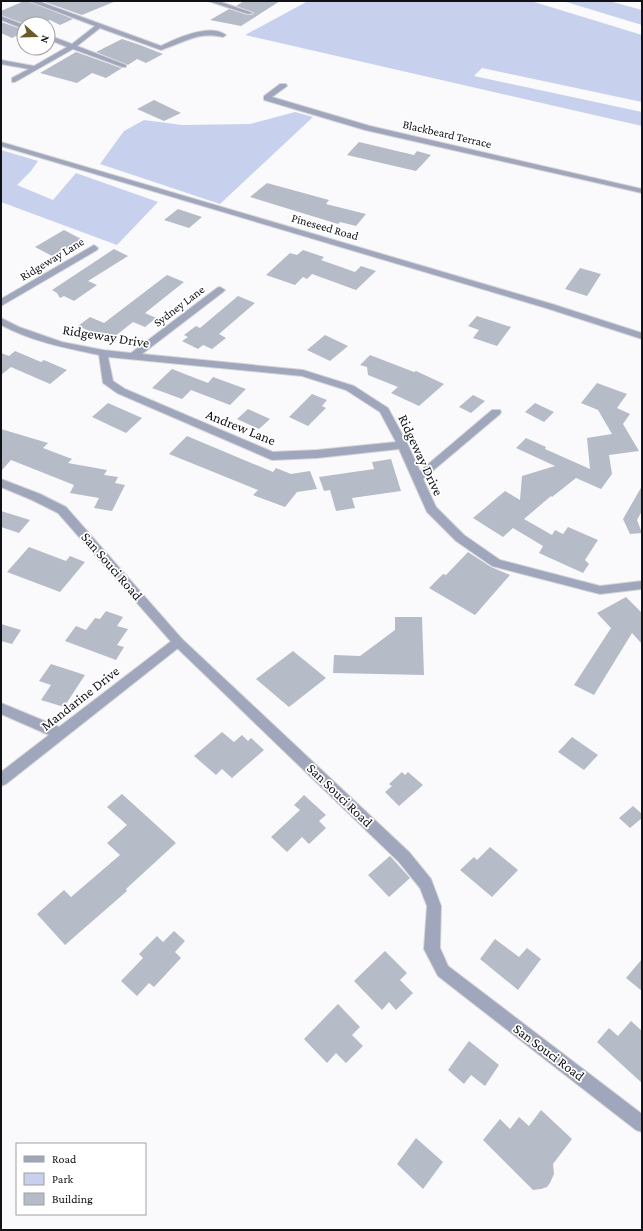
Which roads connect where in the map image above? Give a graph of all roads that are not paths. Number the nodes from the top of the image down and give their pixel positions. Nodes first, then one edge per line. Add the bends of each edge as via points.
1 (32, 1) edge
2 (211, 1) edge
3 (250, 13) dead end
4 (1, 18) edge
5 (16, 24) edge
6 (99, 26) junction
7 (223, 35) dead end
8 (56, 40) edge
9 (73, 46) junction
10 (1, 62) edge
11 (124, 66) dead end
12 (35, 68) junction
13 (15, 80) dead end
14 (283, 86) dead end
15 (1, 144) edge
16 (642, 191) edge
17 (94, 248) dead end
18 (220, 290) dead end
19 (1, 303) edge
20 (1, 321) edge
21 (642, 336) edge
22 (103, 353) junction
23 (133, 356) junction
24 (496, 412) dead end
25 (403, 445) junction
26 (417, 479) junction
27 (1, 483) edge
28 (642, 585) edge
29 (178, 642) junction
30 (1, 708) edge
31 (61, 734) junction
32 (1, 780) edge
33 (642, 1124) edge

1 - 6 street
2 - 3 street
4 - 5 street
6 - 7 street via 161,48 196,34
6 - 9 street
8 - 9 street
9 - 11 street
9 - 12 street
10 - 12 street
12 - 13 street
14 - 16 street, Blackbeard Terrace via 267,98 368,128
15 - 21 street, Pineseed Road via 549,306
17 - 19 street, Ridgeway Lane
18 - 23 street, Sydney Lane
20 - 22 street, Ridgeway Drive via 16,329 60,344
22 - 23 street, Ridgeway Drive
22 - 25 street, Andrew Lane via 108,383 121,391 272,456
23 - 25 street, Ridgeway Drive via 303,373 350,388 384,410
24 - 26 street
25 - 26 street, Ridgeway Drive
26 - 28 street, Ridgeway Drive via 431,509 460,538 496,562 600,590
27 - 29 street, San Souci Road via 62,510
29 - 31 street, Mandarine Drive
29 - 33 street, San Souci Road via 404,857 426,884 434,906 432,949 443,971
30 - 31 street
31 - 32 street, Mandarine Drive

